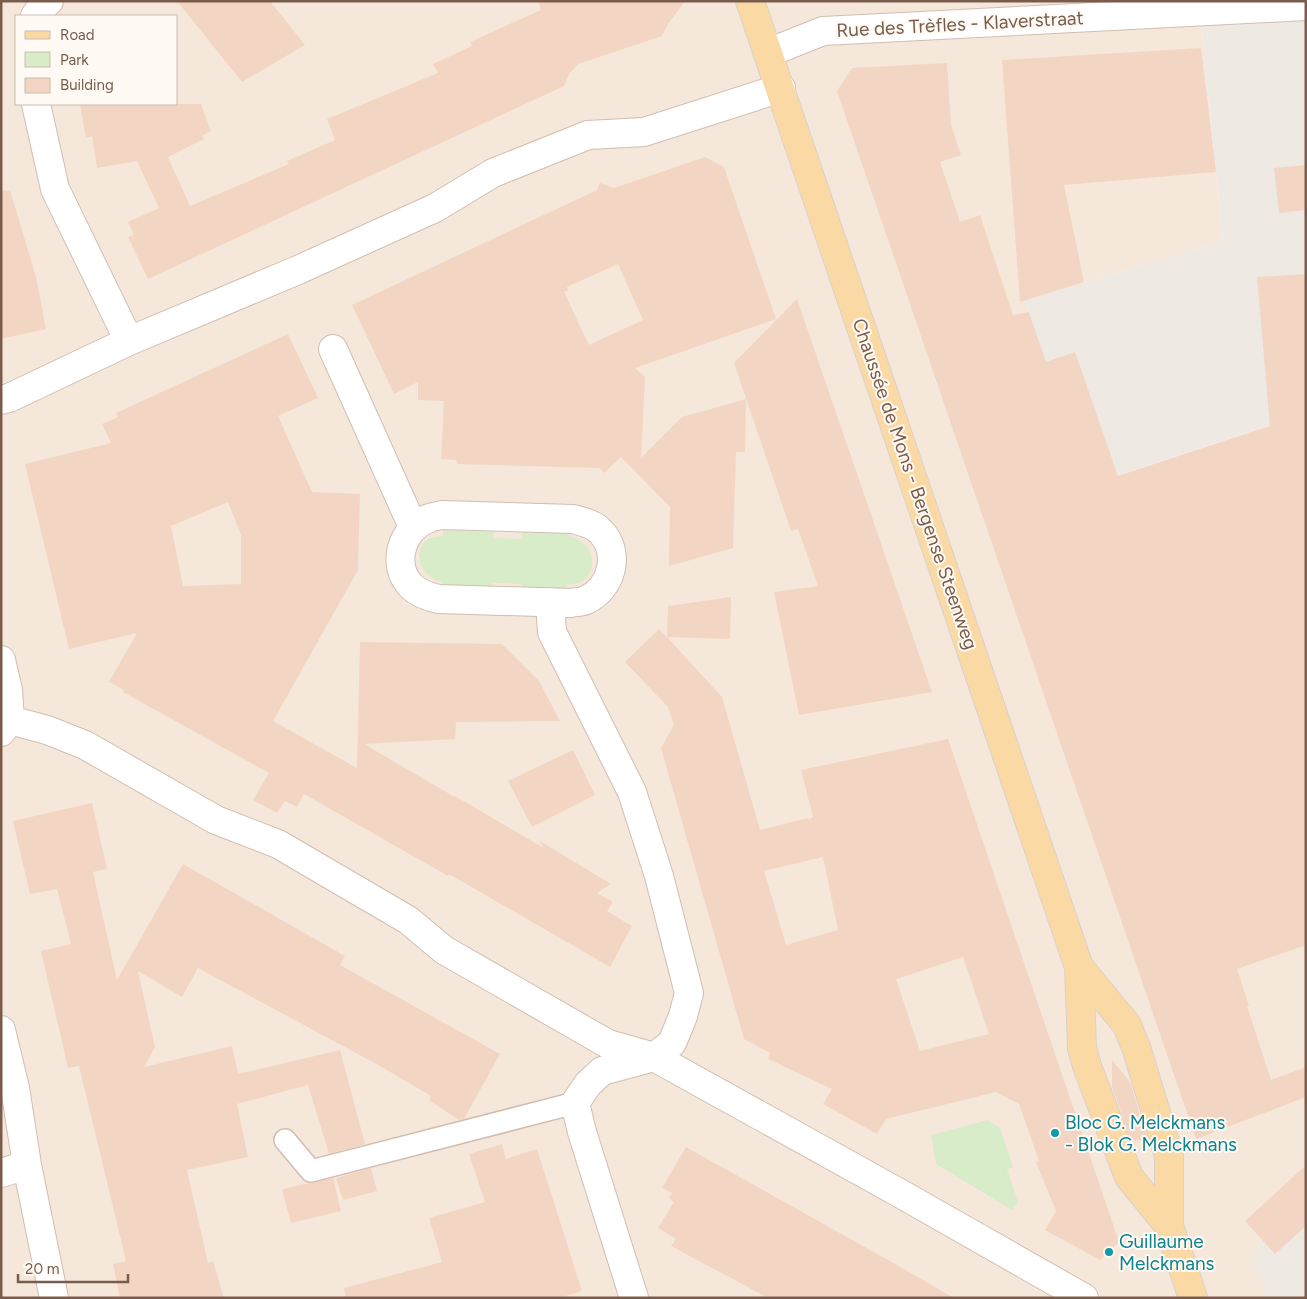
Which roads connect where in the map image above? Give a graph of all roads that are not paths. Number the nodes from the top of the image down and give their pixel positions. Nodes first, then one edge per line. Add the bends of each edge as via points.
1 (50, 1) edge
2 (750, 1) edge
3 (1306, 6) edge
4 (36, 15) edge
5 (768, 53) junction
6 (781, 88) junction
7 (36, 105) edge
8 (129, 341) junction
9 (334, 349) dead end
10 (1, 400) edge
11 (413, 527) junction
12 (550, 602) junction
13 (1, 660) edge
14 (6, 726) edge
15 (1079, 967) junction
16 (1, 1030) edge
17 (654, 1057) junction
18 (575, 1103) junction
19 (285, 1140) dead end
20 (27, 1165) junction
21 (1, 1173) edge
22 (1169, 1226) junction
23 (54, 1298) edge
24 (634, 1298) edge
25 (1084, 1298) edge
26 (1193, 1298) edge

1 - 4 street
2 - 5 main road, Chaussée de Mons - Bergense Steenweg
3 - 5 street, Rue des Trèfles - Klaverstraat via 823,32
5 - 6 main road, Chaussée de Mons - Bergense Steenweg
6 - 8 street via 644,132 588,135 493,173 434,208 298,270
6 - 15 main road, Chaussée de Mons - Bergense Steenweg
7 - 8 street via 55,189
8 - 10 street
9 - 11 street
11 - 12 street via 404,540 400,556 403,572 411,586 425,596
11 - 12 street via 427,518 442,515 588,522 601,532 610,546 609,578 599,591 585,600
12 - 17 street via 552,632 632,792 659,876 688,993 672,1043
13 - 14 street via 8,690
14 - 17 street via 47,730 85,745 216,820 278,844 408,920 444,950 608,1044
15 - 22 main road, Chaussée de Mons - Bergense Steenweg via 1082,1048 1087,1066 1129,1177
15 - 22 main road, Chaussée de Mons - Bergense Steenweg via 1127,1024 1137,1050 1169,1156
16 - 20 street via 15,1088
17 - 18 street via 602,1071
17 - 25 street
18 - 19 lane via 311,1171
18 - 24 street
20 - 21 street
20 - 23 street
22 - 26 main road, Chaussée de Mons - Bergense Steenweg

